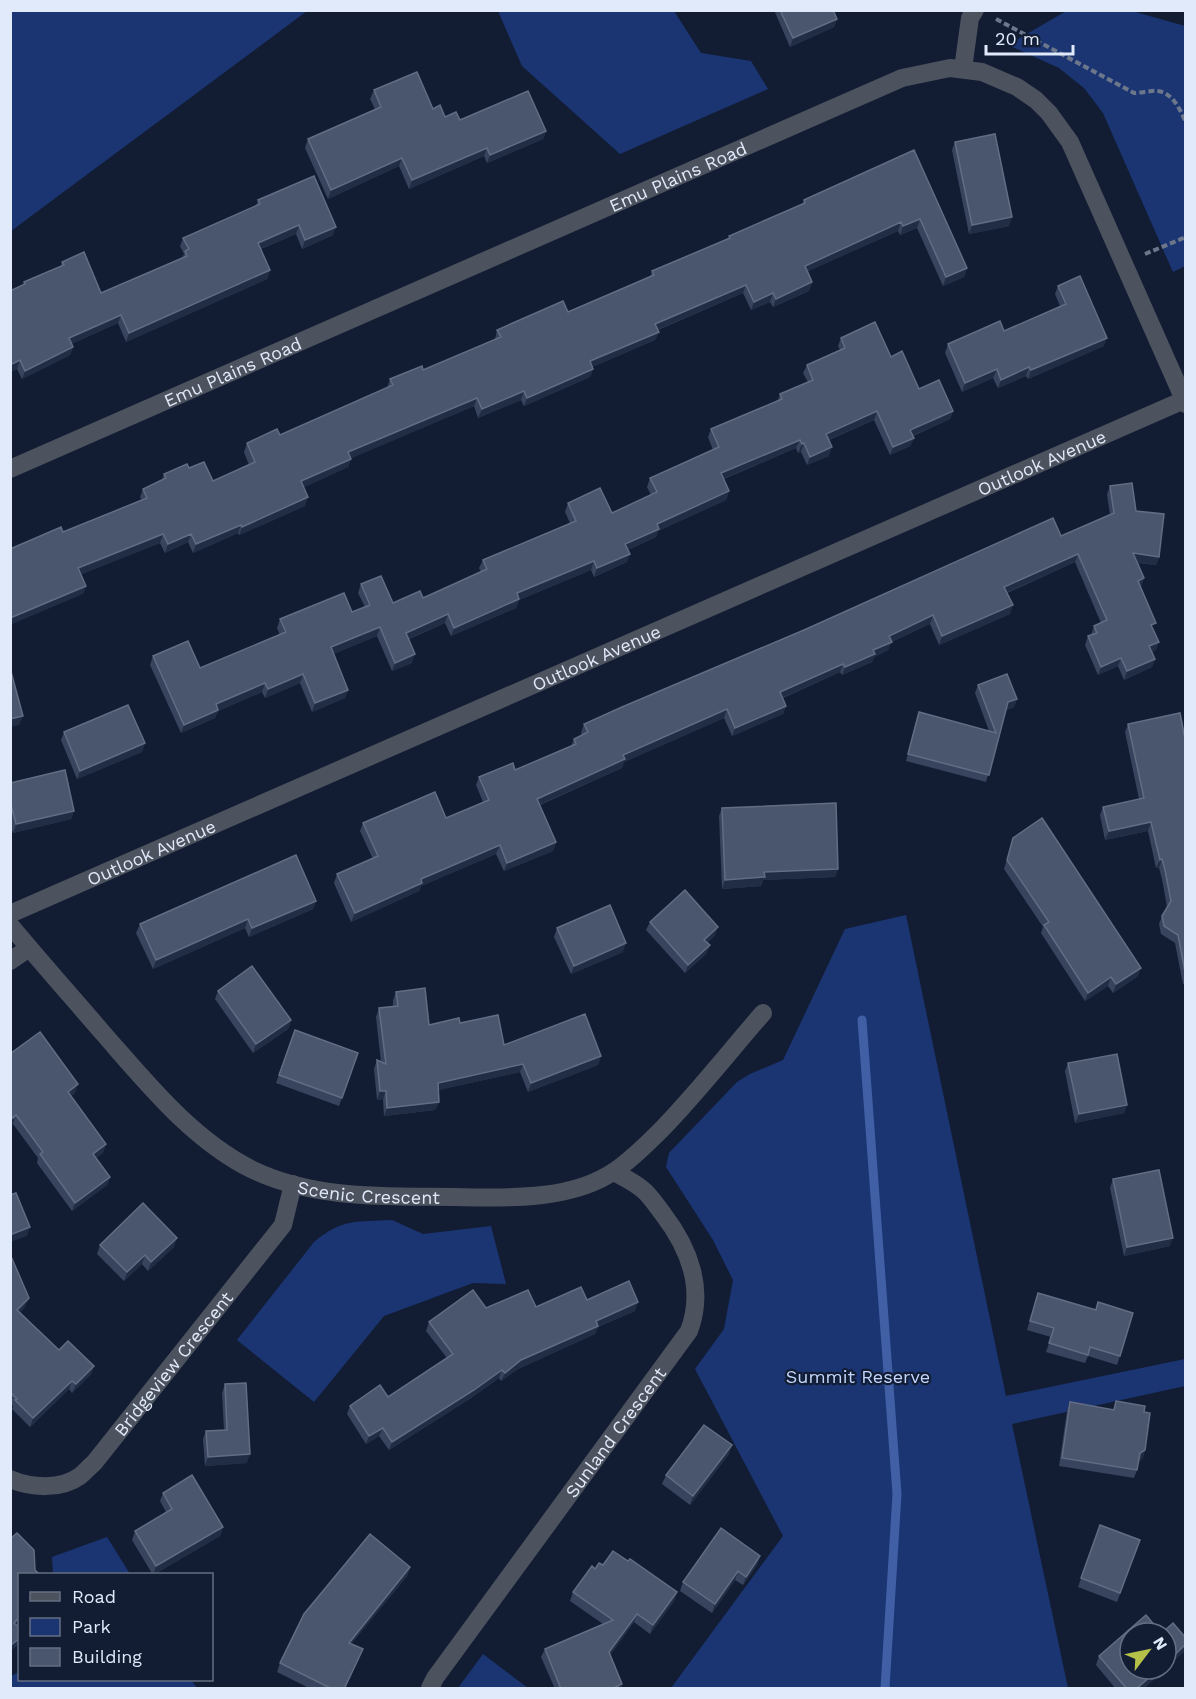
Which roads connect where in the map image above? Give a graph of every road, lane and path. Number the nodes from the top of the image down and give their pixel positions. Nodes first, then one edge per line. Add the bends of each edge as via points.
1 (975, 10) edge
2 (994, 18) dead end
3 (963, 69) junction
4 (1185, 123) edge
5 (1185, 237) edge
6 (1123, 263) junction
7 (1185, 402) edge
8 (10, 470) edge
9 (10, 914) edge
10 (10, 925) edge
11 (29, 948) junction
12 (10, 962) edge
13 (763, 1013) dead end
14 (614, 1172) junction
15 (292, 1184) junction
16 (10, 1479) edge
17 (430, 1689) edge

1 - 3 street via 970,18
2 - 4 path via 1134,93 1158,91 1167,95 1179,107
3 - 6 street, Emu Plains Road via 982,72 1017,87 1049,113 1070,142
3 - 8 street, Emu Plains Road via 902,78
5 - 6 path
6 - 7 street, Emu Plains Road
7 - 9 street, Outlook Avenue
10 - 11 street, Scenic Crescent
11 - 12 street
11 - 15 street, Scenic Crescent via 141,1077 198,1134 254,1171
13 - 14 street, Scenic Crescent via 684,1106
14 - 15 street, Scenic Crescent via 573,1189 509,1198 357,1196
14 - 17 street, Sunland Crescent via 642,1188 680,1239 695,1283 695,1315 689,1331
15 - 16 street, Bridgeview Crescent via 283,1225 94,1462 75,1479 58,1484 39,1486

